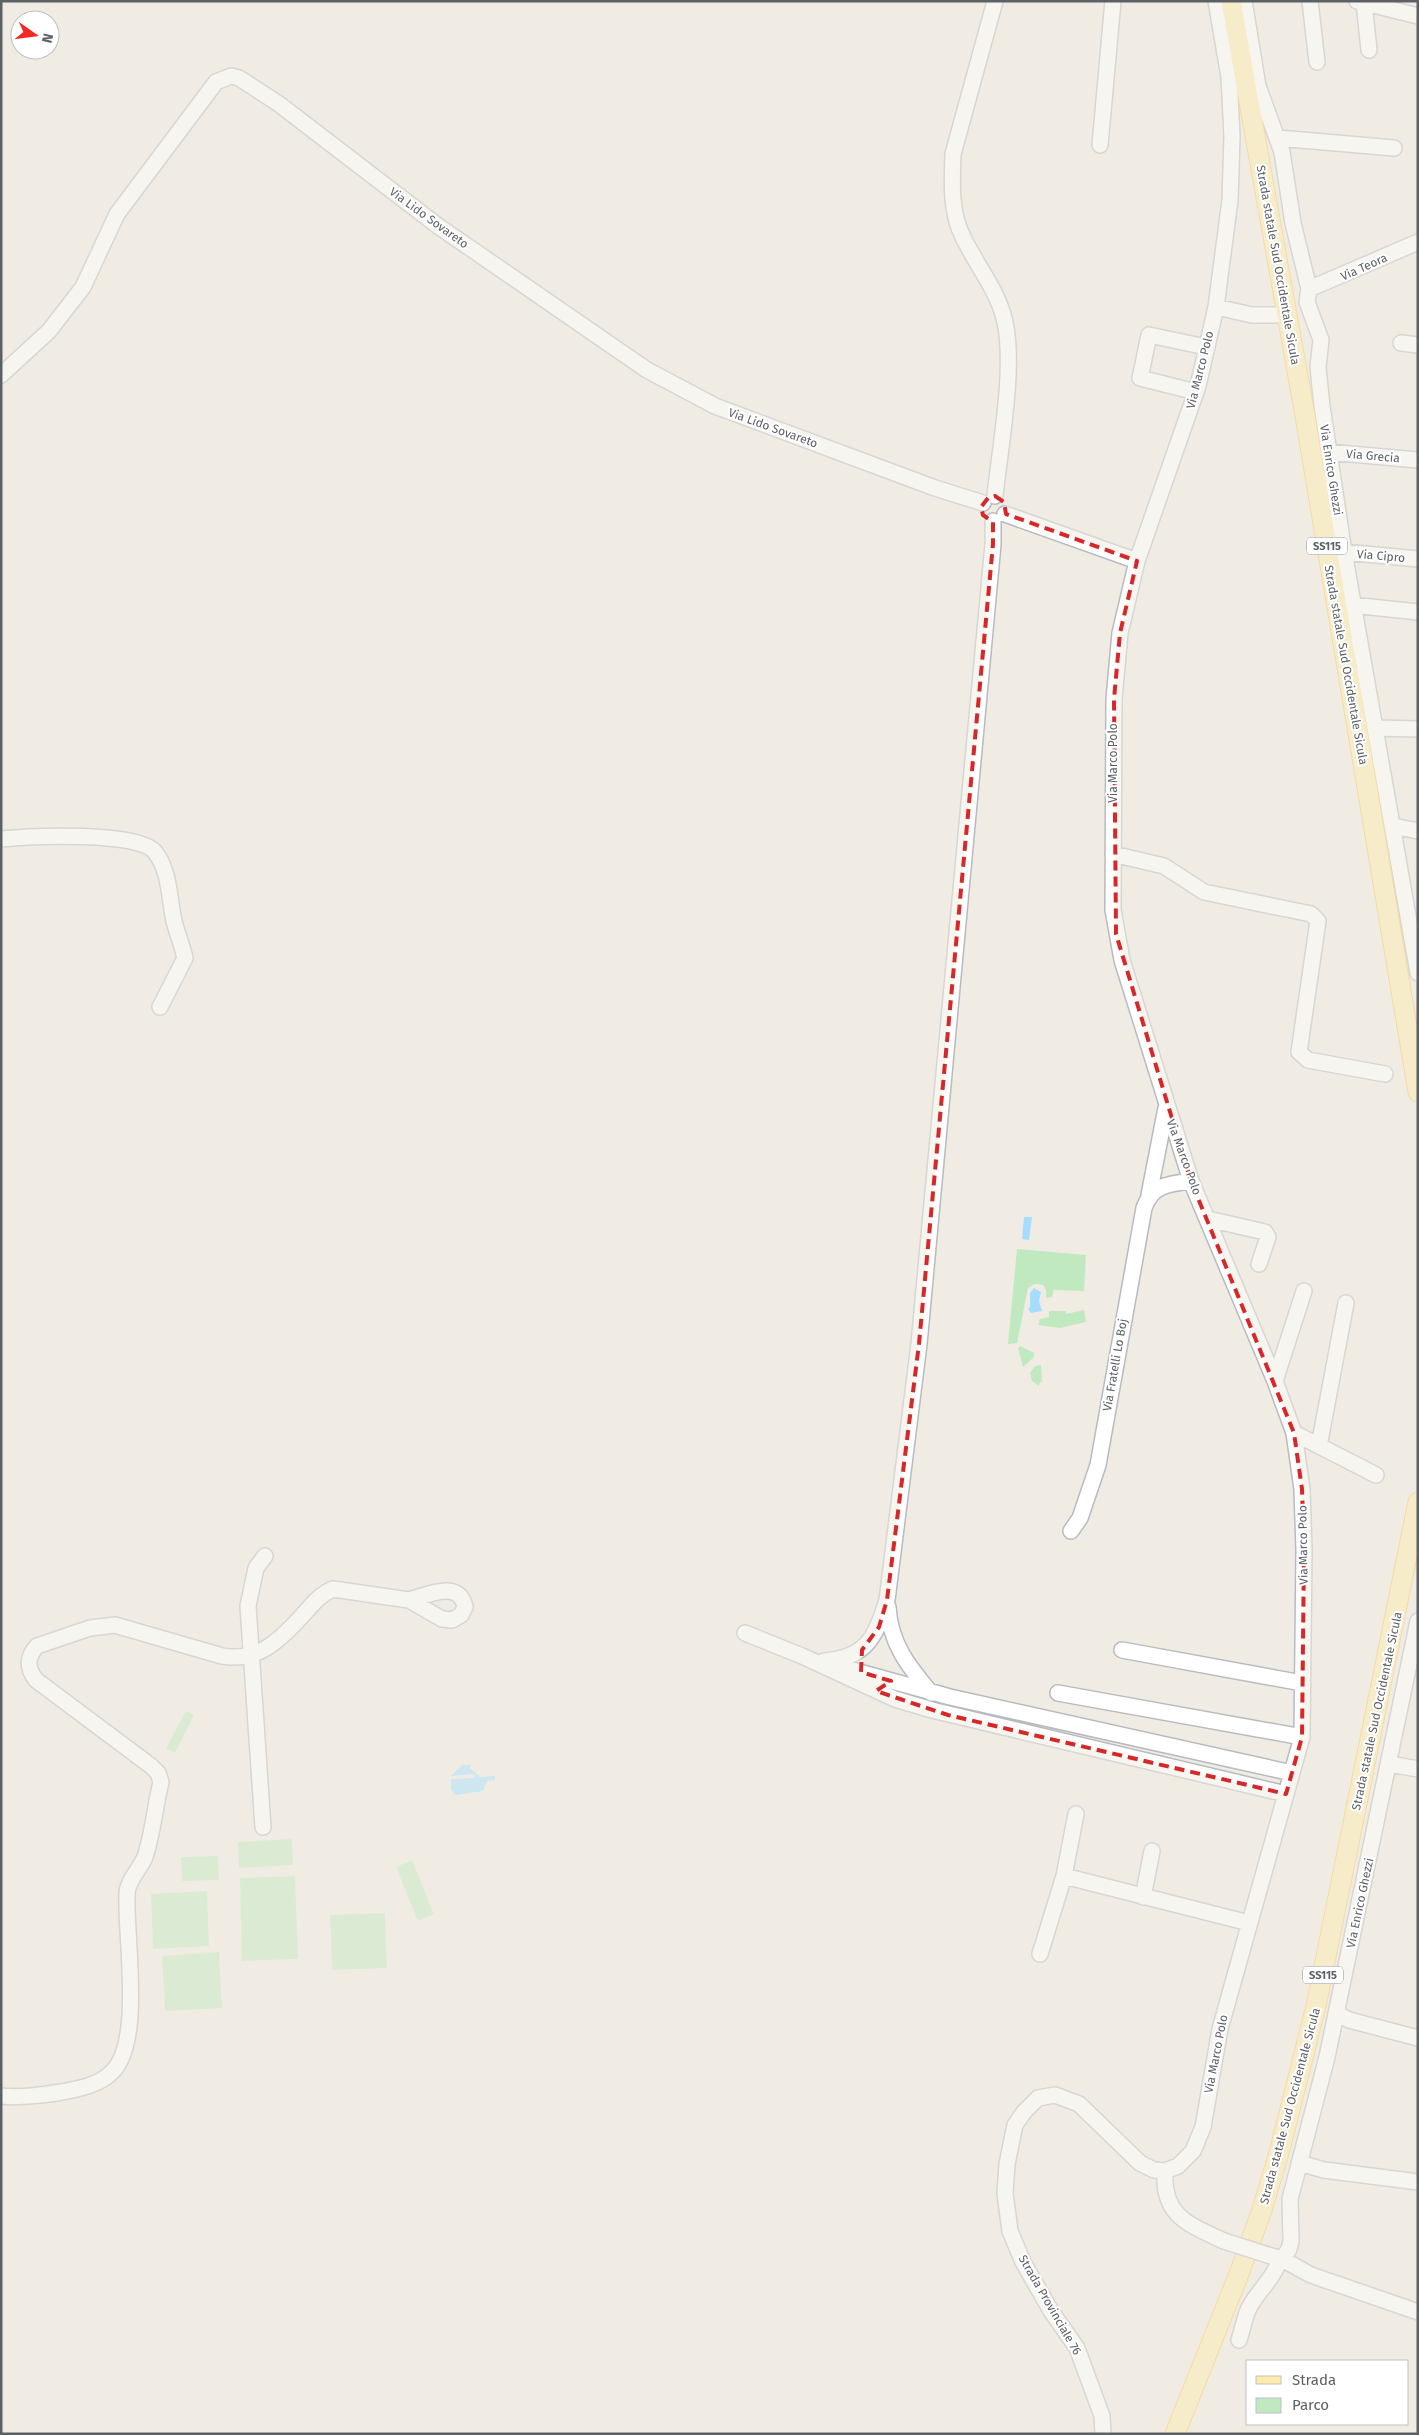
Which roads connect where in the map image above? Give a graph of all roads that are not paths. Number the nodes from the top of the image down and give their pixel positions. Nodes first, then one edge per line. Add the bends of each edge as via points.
1 (995, 1) edge
2 (1113, 1) edge
3 (1216, 1) edge
4 (1231, 1) edge
5 (1244, 1) edge
6 (1310, 1) edge
7 (1360, 2) edge
8 (1418, 16) edge
9 (1369, 50) dead end
10 (1317, 62) dead end
11 (1278, 138) junction
12 (1100, 145) dead end
13 (1394, 148) dead end
14 (1418, 242) edge
15 (1304, 301) junction
16 (1216, 306) junction
17 (1276, 315) dead end
18 (1400, 343) dead end
19 (1418, 345) edge
20 (1206, 347) junction
21 (1, 376) edge
22 (1196, 392) junction
23 (1329, 452) junction
24 (1418, 460) edge
25 (989, 500) junction
26 (999, 517) junction
27 (1344, 552) junction
28 (1418, 559) edge
29 (1137, 562) junction
30 (1352, 605) junction
31 (1418, 612) edge
32 (1375, 728) junction
33 (1418, 729) edge
34 (1393, 826) junction
35 (1418, 831) edge
36 (1, 839) edge
37 (1113, 854) junction
38 (1416, 949) edge
39 (1418, 973) edge
40 (160, 1007) dead end
41 (1385, 1074) dead end
42 (1418, 1092) edge
43 (1166, 1106) junction
44 (1191, 1181) junction
45 (1148, 1196) junction
46 (1208, 1219) junction
47 (1259, 1264) dead end
48 (1304, 1291) dead end
49 (1346, 1303) dead end
50 (1275, 1381) junction
51 (1294, 1433) junction
52 (1319, 1446) junction
53 (1376, 1475) dead end
54 (1418, 1502) edge
55 (1071, 1531) dead end
56 (265, 1556) dead end
57 (410, 1600) dead end
58 (887, 1600) junction
59 (1418, 1621) edge
60 (746, 1633) dead end
61 (862, 1650) junction
62 (1122, 1650) dead end
63 (901, 1655) junction
64 (251, 1656) junction
65 (802, 1656) junction
66 (824, 1661) junction
67 (1413, 1671) edge
68 (861, 1672) junction
69 (890, 1682) junction
70 (1302, 1684) junction
71 (872, 1689) junction
72 (931, 1692) junction
73 (1058, 1693) dead end
74 (1302, 1737) junction
75 (1389, 1764) junction
76 (1418, 1769) edge
77 (1292, 1773) junction
78 (1286, 1794) junction
79 (1076, 1814) dead end
80 (263, 1827) dead end
81 (1152, 1851) dead end
82 (1064, 1876) junction
83 (1143, 1897) junction
84 (1249, 1923) junction
85 (1040, 1954) dead end
86 (1336, 2013) junction
87 (1418, 2038) edge
88 (1, 2096) edge
89 (1299, 2163) junction
90 (1165, 2172) junction
91 (1418, 2182) edge
92 (1275, 2257) junction
93 (1418, 2312) edge
94 (1239, 2340) dead end
95 (1103, 2434) edge
96 (1175, 2434) edge

1 - 25 street via 953,154 952,180 954,205 962,235 998,299 1005,322 1008,356
2 - 12 street
3 - 16 street, Via Marco Polo via 1229,77 1232,136 1230,200
4 - 42 main road, Strada statale Sud Occidentale Sicula / SS115 via 1304,410
5 - 11 street, Via Enrico Ghezzi via 1262,103
6 - 10 street
7 - 8 street
7 - 9 street
11 - 13 street
11 - 15 street, Via Enrico Ghezzi
14 - 15 street, Via Teora
15 - 23 street, Via Enrico Ghezzi via 1321,340 1318,366
16 - 17 street via 1252,315
16 - 20 street, Via Marco Polo
18 - 19 street
20 - 22 street, Via Marco Polo
20 - 22 street via 1149,335 1140,378
21 - 25 street, Via Lido Sovareto via 50,331 83,287 117,214 216,82 231,76 279,104 438,226 647,370 715,406 935,488
22 - 29 street, Via Marco Polo
23 - 24 street, Via Grecia
23 - 27 street, Via Enrico Ghezzi
25 - 26 street via 1004,502
25 - 26 street via 983,515
26 - 29 street
26 - 58 street via 993,544 919,1344
27 - 28 street, Via Cipro
27 - 30 street, Via Enrico Ghezzi
29 - 37 street, Via Marco Polo via 1120,633 1116,671
30 - 31 street
30 - 32 street, Via Enrico Ghezzi
32 - 33 street
32 - 34 street, Via Enrico Ghezzi
34 - 35 street
34 - 38 street, Via Enrico Ghezzi
36 - 40 street via 104,838 130,840 154,850 167,879 185,958
37 - 41 street via 1164,866 1204,892 1311,914 1318,921 1300,1052 1308,1060
37 - 43 street, Via Marco Polo via 1116,934
38 - 39 street, Via Enrico Ghezzi
43 - 44 street, Via Marco Polo
43 - 45 street, Via Fratelli Lo Boj
44 - 45 street via 1161,1187
44 - 46 street, Via Marco Polo
45 - 55 street, Via Fratelli Lo Boj via 1139,1227 1098,1465 1080,1518
46 - 47 street via 1265,1232 1268,1237
46 - 50 street, Via Marco Polo
48 - 50 street
49 - 52 street
50 - 51 street, Via Marco Polo
51 - 52 street
51 - 70 street, Via Marco Polo via 1302,1489 1304,1541
52 - 53 street
54 - 96 main road, Strada statale Sud Occidentale Sicula / SS115 via 1316,2006 1280,2149 1239,2274
56 - 64 street via 256,1568 249,1597
57 - 64 street via 333,1589 315,1601 268,1647
58 - 61 street via 879,1627
58 - 63 street via 891,1630
59 - 67 street, Via Enrico Ghezzi
60 - 65 street
61 - 66 street
61 - 68 street
62 - 70 street
63 - 69 street via 895,1677
63 - 72 street
64 - 80 street
64 - 88 street via 236,1659 222,1656 115,1625 90,1628 37,1646 31,1653 29,1667 36,1680 151,1766 161,1782 145,1857 127,1892 131,2009 129,2031 118,2065 98,2082 73,2090 36,2096
65 - 66 street
65 - 71 street
66 - 68 street
67 - 75 street, Via Enrico Ghezzi
68 - 69 street
68 - 71 street
69 - 71 street
69 - 72 street
70 - 74 street, Via Marco Polo
71 - 78 street via 948,1715
72 - 77 street
73 - 74 street
74 - 77 street, Via Marco Polo
75 - 76 street
75 - 86 street, Via Enrico Ghezzi
77 - 78 street, Via Marco Polo
78 - 84 street, Via Marco Polo
79 - 82 street
81 - 83 street
82 - 83 street
82 - 85 street
83 - 84 street
84 - 90 street, Via Marco Polo via 1220,2029 1199,2140 1178,2166
86 - 87 street via 1349,2020
86 - 89 street, Via Enrico Ghezzi
89 - 91 street via 1324,2170
89 - 92 street, Via Enrico Ghezzi via 1290,2199 1291,2241 1285,2255
90 - 92 street, bridge via 1165,2195 1174,2211 1196,2228 1224,2241
90 - 95 street, Strada Provinciale 76 via 1140,2163 1079,2104 1068,2098 1055,2095 1038,2098 1016,2125 1007,2164 1010,2231 1023,2262 1051,2311 1077,2348 1102,2416
92 - 93 street via 1311,2275
92 - 94 street, Via Enrico Ghezzi via 1277,2270 1248,2310

